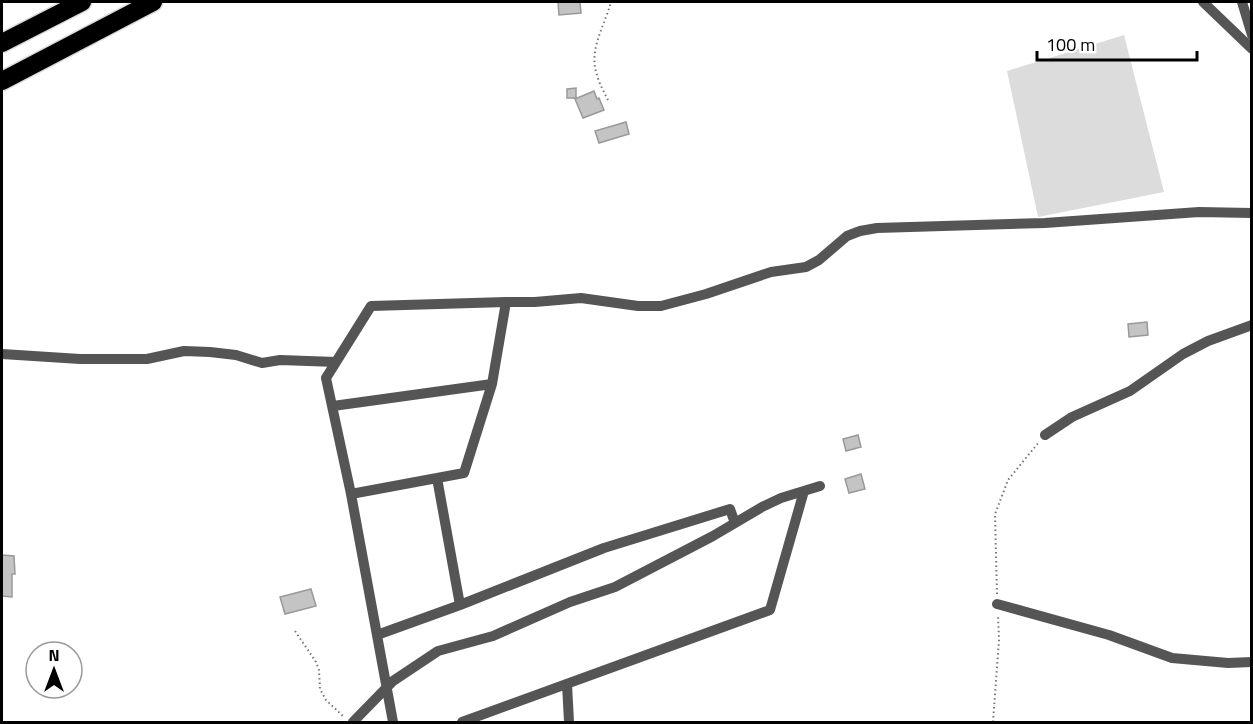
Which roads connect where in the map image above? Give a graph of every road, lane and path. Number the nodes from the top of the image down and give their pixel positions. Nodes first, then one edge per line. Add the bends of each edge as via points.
1 (82, 2) edge
2 (153, 2) edge
3 (611, 2) edge
4 (1203, 2) edge
5 (1242, 2) edge
6 (1251, 35) edge
7 (2, 42) edge
8 (1251, 49) edge
9 (2, 81) edge
10 (608, 100) dead end
11 (1251, 213) edge
12 (506, 302) junction
13 (1251, 325) edge
14 (2, 354) edge
15 (336, 362) junction
16 (492, 384) junction
17 (333, 406) junction
18 (1045, 435) joint
19 (437, 478) junction
20 (820, 486) dead end
21 (804, 491) junction
22 (351, 494) junction
23 (735, 523) junction
24 (997, 604) junction
25 (460, 605) junction
26 (295, 631) dead end
27 (377, 635) junction
28 (1251, 662) edge
29 (567, 684) junction
30 (387, 687) junction
31 (486, 718) edge
32 (347, 723) edge
33 (353, 723) edge
34 (393, 723) edge
35 (462, 723) edge
36 (569, 723) edge
37 (993, 723) edge

1 - 7 highway
2 - 9 highway
3 - 10 path via 594,62
4 - 8 street
5 - 6 street
11 - 12 street via 1199,212 1045,223 877,228 847,236 806,267 771,272 661,306 581,298
12 - 15 street via 371,306
12 - 16 street
13 - 18 street via 1183,354 1130,391 1072,417
14 - 15 street via 80,360 147,359 193,352 236,355 262,363
15 - 17 street via 326,378
16 - 17 street
16 - 19 street via 464,473
17 - 22 street
18 - 24 path via 1008,480 995,514
19 - 22 street
19 - 25 street
20 - 21 street
21 - 23 street via 781,498
21 - 29 street via 770,610
22 - 27 street
23 - 25 street via 730,509 604,548
23 - 30 street via 615,587 492,636 438,651
24 - 28 street via 1109,635 1172,658
24 - 37 path via 999,640
25 - 27 street
26 - 32 path via 316,662 326,700
27 - 30 street
29 - 31 street
29 - 36 street
30 - 33 street
30 - 34 street
31 - 35 street

